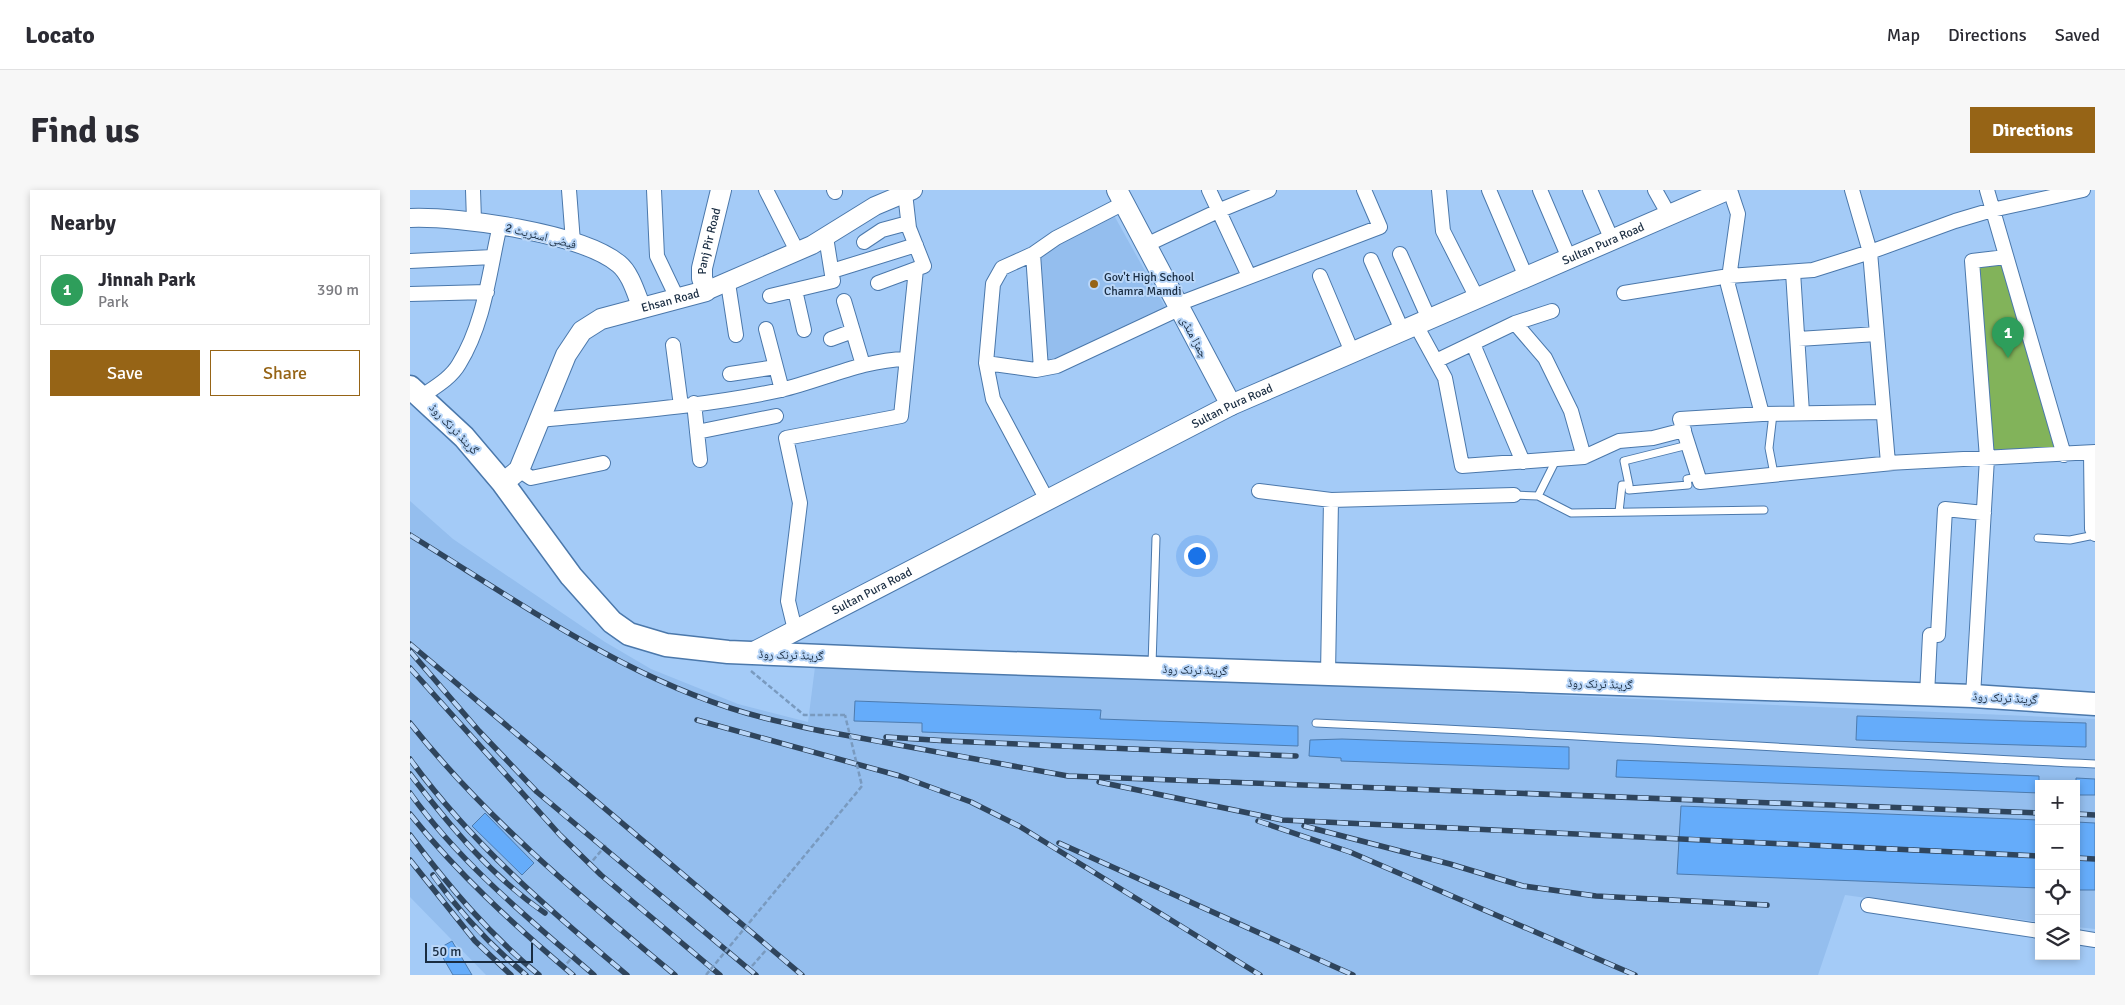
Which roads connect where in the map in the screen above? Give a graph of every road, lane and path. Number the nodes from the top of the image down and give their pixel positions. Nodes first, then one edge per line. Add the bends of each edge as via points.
1 (473, 190) edge
2 (569, 190) edge
3 (654, 190) edge
4 (721, 190) edge
5 (766, 190) edge
6 (1210, 190) edge
7 (1269, 190) edge
8 (1364, 190) edge
9 (1439, 190) edge
10 (1489, 190) edge
11 (1540, 190) edge
12 (1590, 190) edge
13 (1656, 190) edge
14 (1729, 190) edge
15 (1852, 190) edge
16 (1986, 190) edge
17 (2083, 190) edge
18 (909, 192) edge
19 (1120, 196) edge
20 (1992, 210) junction
21 (1218, 211) junction
22 (1669, 215) junction
23 (410, 218) edge
24 (474, 221) junction
25 (908, 223) junction
26 (500, 225) junction
27 (826, 237) junction
28 (1612, 240) junction
29 (573, 242) junction
30 (864, 242) dead end
31 (916, 245) junction
32 (1146, 245) junction
33 (797, 251) junction
34 (1870, 252) junction
35 (1033, 254) junction
36 (1400, 254) dead end
37 (2006, 256) junction
38 (492, 258) junction
39 (1569, 258) junction
40 (1371, 260) dead end
41 (410, 261) edge
42 (916, 269) junction
43 (832, 270) junction
44 (1793, 272) junction
45 (1249, 276) junction
46 (1320, 276) dead end
47 (1729, 276) junction
48 (1526, 277) junction
49 (728, 283) junction
50 (878, 283) dead end
51 (795, 290) junction
52 (706, 291) junction
53 (488, 292) junction
54 (1624, 293) dead end
55 (410, 294) edge
56 (770, 296) dead end
57 (1477, 298) junction
58 (678, 300) junction
59 (844, 301) dead end
60 (1178, 307) junction
61 (642, 308) junction
62 (1552, 311) dead end
63 (1515, 323) junction
64 (1416, 325) junction
65 (766, 329) dead end
66 (804, 330) dead end
67 (853, 331) junction
68 (1877, 334) junction
69 (736, 336) dead end
70 (831, 338) dead end
71 (1798, 338) junction
72 (1473, 344) junction
73 (673, 345) dead end
74 (1352, 352) junction
75 (906, 359) junction
76 (1436, 361) junction
77 (986, 363) junction
78 (863, 365) junction
79 (776, 367) junction
80 (1041, 369) junction
81 (730, 374) dead end
82 (782, 390) junction
83 (416, 392) edge
84 (687, 405) junction
85 (1230, 405) junction
86 (1883, 412) junction
87 (1802, 413) junction
88 (1767, 414) junction
89 (776, 416) dead end
90 (540, 420) junction
91 (1684, 430) junction
92 (697, 432) junction
93 (1688, 445) junction
94 (2093, 453) edge
95 (2064, 455) junction
96 (1584, 457) junction
97 (1987, 458) junction
98 (1556, 459) junction
99 (700, 460) dead end
100 (1523, 462) junction
101 (603, 463) dead end
102 (1893, 463) junction
103 (1774, 474) junction
104 (511, 477) junction
105 (1698, 477) junction
106 (1629, 484) junction
107 (1259, 491) dead end
108 (1514, 495) joint
109 (1538, 496) junction
110 (1047, 500) junction
111 (1331, 500) junction
112 (1764, 510) dead end
113 (1619, 512) junction
114 (1984, 513) junction
115 (2095, 534) edge
116 (1156, 538) dead end
117 (2038, 538) dead end
118 (795, 630) junction
119 (728, 652) junction
120 (752, 653) junction
121 (1152, 668) junction
122 (1328, 674) junction
123 (1927, 695) junction
124 (1973, 696) junction
125 (2095, 704) edge
126 (1316, 723) dead end
127 (2095, 764) edge
128 (606, 844) dead end
129 (588, 866) dead end
130 (1868, 905) dead end
131 (2035, 930) edge
132 (2080, 938) edge
133 (2095, 940) edge
134 (767, 949) dead end
135 (576, 953) dead end
136 (752, 966) dead end
137 (562, 969) dead end
138 (706, 975) edge

1 - 24 street
2 - 29 street
3 - 58 street via 657,256
4 - 52 main road, Panj Pir Road via 702,268
5 - 33 street
6 - 21 street
7 - 21 street
8 - 45 street via 1380,227
9 - 57 street via 1443,231
10 - 48 street
11 - 39 street
12 - 28 street
13 - 22 street
14 - 22 main road, Sultan Pura Road
14 - 47 street via 1738,214
15 - 34 street
16 - 20 street
17 - 20 street
18 - 25 street
18 - 27 street, Ehsan Road via 875,206
19 - 32 main road, چمڑا منڈی
19 - 35 street
20 - 34 street
20 - 37 street
21 - 32 street
21 - 45 street
22 - 28 main road, Sultan Pura Road
23 - 24 street, فیضی اسٹریٹ 2
24 - 26 street, فیضی اسٹریٹ 2
25 - 30 street via 882,230
25 - 31 street
26 - 29 street, فیضی اسٹریٹ 2
26 - 38 street
27 - 33 street, Ehsan Road
27 - 43 street
28 - 39 main road, Sultan Pura Road
29 - 61 street, فیضی اسٹریٹ 2 via 621,265
31 - 42 street via 924,266
31 - 43 street
32 - 60 main road, چمڑا منڈی
33 - 49 street, Ehsan Road
34 - 44 street via 1813,270
34 - 68 street
35 - 77 street via 1002,268 993,284
35 - 80 street
36 - 64 street
37 - 95 street
37 - 97 street via 1972,261
38 - 41 street
38 - 53 street
39 - 48 main road, Sultan Pura Road
40 - 64 street
42 - 50 street
42 - 75 street
43 - 51 street via 834,282
44 - 47 street
44 - 71 street
45 - 60 street
46 - 74 street
47 - 54 street
47 - 88 street via 1728,285
48 - 57 main road, Sultan Pura Road
49 - 52 street, Ehsan Road
49 - 69 street
51 - 56 street
51 - 66 street
52 - 58 main road, Ehsan Road
53 - 55 street
53 - 83 street via 459,365 443,382
57 - 64 main road, Sultan Pura Road
58 - 61 main road, Ehsan Road
59 - 67 street
60 - 80 street via 1057,366
60 - 85 main road, چمڑا منڈی
61 - 90 main road, Ehsan Road via 601,319 582,331 566,355
62 - 63 street
63 - 72 street
63 - 96 street via 1545,358 1571,411
64 - 74 main road, Sultan Pura Road
64 - 76 street
65 - 79 street
67 - 70 street
67 - 78 street
68 - 71 street
68 - 86 street
71 - 87 street
72 - 76 street
72 - 100 street
73 - 84 street
74 - 85 main road, Sultan Pura Road
75 - 78 street
75 - 118 street via 901,416 786,438 800,503 788,601
76 - 100 street via 1446,378 1462,466
77 - 80 street
77 - 110 street via 993,399
78 - 82 street
79 - 81 street
79 - 82 street
82 - 84 street
83 - 104 main road, گرینڈ ٹرنک روڈ
84 - 90 street
84 - 92 street
85 - 110 main road, Sultan Pura Road
86 - 87 street
86 - 102 street via 1888,463
87 - 88 street
88 - 91 street via 1680,419
88 - 103 lane
89 - 92 street
90 - 104 main road, Ehsan Road
91 - 93 street
91 - 96 street via 1653,438 1620,440
92 - 99 street
93 - 105 street
93 - 106 lane via 1624,461
94 - 95 street
94 - 115 street via 2092,530
95 - 97 street
96 - 98 street
97 - 102 street
97 - 114 street
98 - 100 street
98 - 109 lane
101 - 104 street via 531,478
102 - 103 street
103 - 105 street via 1700,482
104 - 119 main road, گرینڈ ٹرنک روڈ via 570,576 612,622 629,634 666,646
105 - 106 lane via 1687,479 1688,485 1630,490
106 - 113 lane via 1622,484
107 - 111 street
108 - 109 lane
108 - 111 street
109 - 113 lane via 1571,513
110 - 118 main road, Sultan Pura Road
111 - 122 street
112 - 113 lane
114 - 123 street via 1945,510 1938,635 1930,635
114 - 124 street
115 - 117 lane via 2070,540
116 - 121 lane
118 - 120 main road, Sultan Pura Road
119 - 120 main road, گرینڈ ٹرنک روڈ
119 - 138 path, bridge via 804,715 846,715 862,786
120 - 121 main road, گرینڈ ٹرنک روڈ
121 - 122 main road, گرینڈ ٹرنک روڈ
122 - 123 main road, گرینڈ ٹرنک روڈ
123 - 124 main road, گرینڈ ٹرنک روڈ
124 - 125 main road, گرینڈ ٹرنک روڈ
126 - 127 lane
128 - 129 path
130 - 131 street
132 - 133 street
134 - 136 path
135 - 137 path

